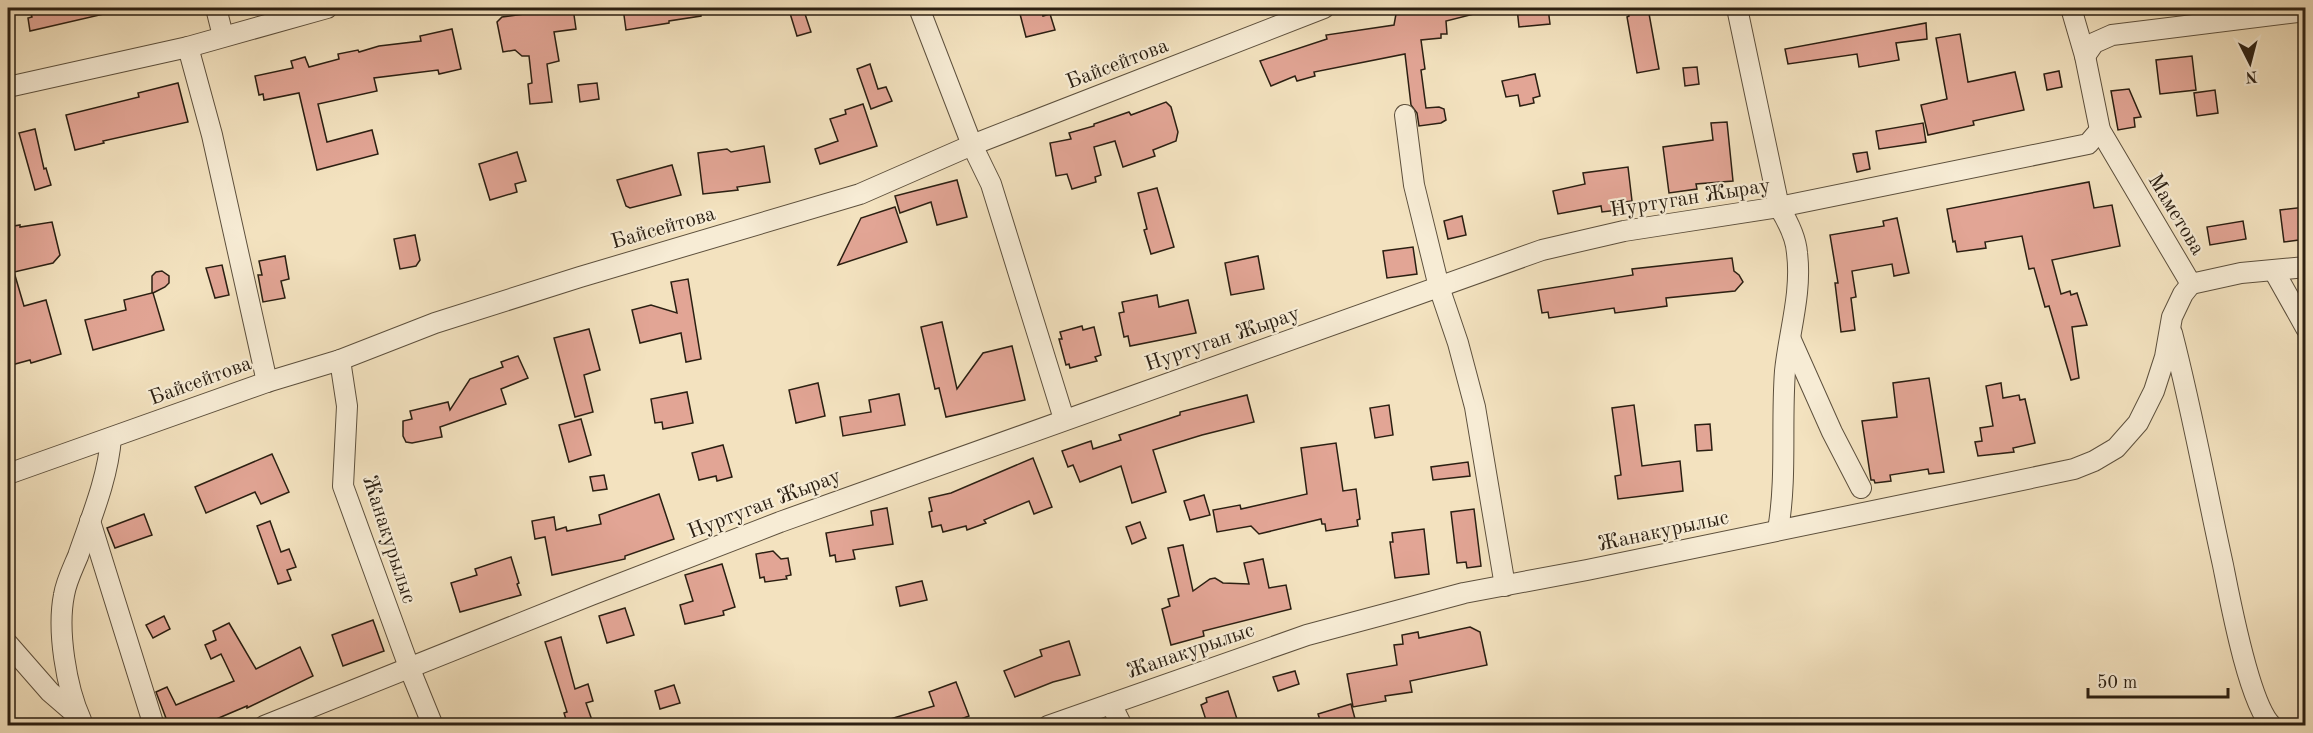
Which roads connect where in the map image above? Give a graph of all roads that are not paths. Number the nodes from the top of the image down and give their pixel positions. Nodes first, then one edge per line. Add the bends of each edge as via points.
1 (216, 8) edge
2 (327, 8) edge
3 (920, 8) edge
4 (1324, 8) edge
5 (1737, 8) edge
6 (2071, 8) edge
7 (2306, 11) edge
8 (223, 36) junction
9 (188, 47) junction
10 (2085, 56) junction
11 (8, 87) edge
12 (1406, 115) dead end
13 (2100, 130) junction
14 (972, 145) junction
15 (1779, 207) junction
16 (2306, 267) edge
17 (2274, 271) junction
18 (2191, 284) junction
19 (1439, 287) junction
20 (2170, 328) junction
21 (2306, 328) edge
22 (1790, 338) junction
23 (340, 360) junction
24 (267, 382) junction
25 (1064, 419) junction
26 (111, 438) junction
27 (8, 474) edge
28 (1861, 488) dead end
29 (90, 521) junction
30 (1778, 530) junction
31 (1505, 586) junction
32 (8, 644) edge
33 (409, 666) junction
34 (1111, 704) junction
35 (85, 723) edge
36 (154, 726) edge
37 (264, 726) edge
38 (433, 726) edge
39 (1048, 726) edge
40 (1122, 726) edge
41 (2272, 726) edge

1 - 8 street
2 - 8 street
3 - 14 street
4 - 14 street, Байсейтова
5 - 15 street
6 - 10 street
7 - 10 street via 2112,35 2094,43
8 - 9 street
9 - 11 street
9 - 24 street via 212,135
10 - 13 street
12 - 19 street via 1414,185
13 - 15 street, Нуртуган Жырау via 2088,144
13 - 18 street, Маметова
14 - 23 street, Байсейтова via 860,194 547,287 435,323
14 - 25 street via 991,184
15 - 19 street, Нуртуган Жырау via 1624,231 1542,250
15 - 22 street via 1797,251 1798,284
16 - 17 street, Маметова
17 - 18 street, Маметова via 2241,273
17 - 21 street
18 - 20 street, Жанакурылыс
19 - 25 street, Нуртуган Жырау
19 - 31 street via 1475,407
20 - 30 street, Жанакурылыс via 2154,391 2139,423 2116,448 2094,461 2074,469
20 - 41 street via 2235,620 2253,690
22 - 28 street
22 - 30 street via 1785,371 1784,497
23 - 24 street, Байсейтова
23 - 33 street, Жанакурылыс via 348,406 343,486
24 - 26 street, Байсейтова
25 - 33 street, Нуртуган Жырау via 780,522
26 - 27 street, Байсейтова
26 - 29 street via 109,462
29 - 35 street via 64,594 62,628 75,706
29 - 36 street
30 - 31 street, Жанакурылыс
31 - 34 street, Жанакурылыс via 1464,593 1307,635
32 - 35 street via 50,692
33 - 37 street, Нуртуган Жырау
33 - 38 street, Жанакурылыс
34 - 39 street, Жанакурылыс
34 - 40 street

